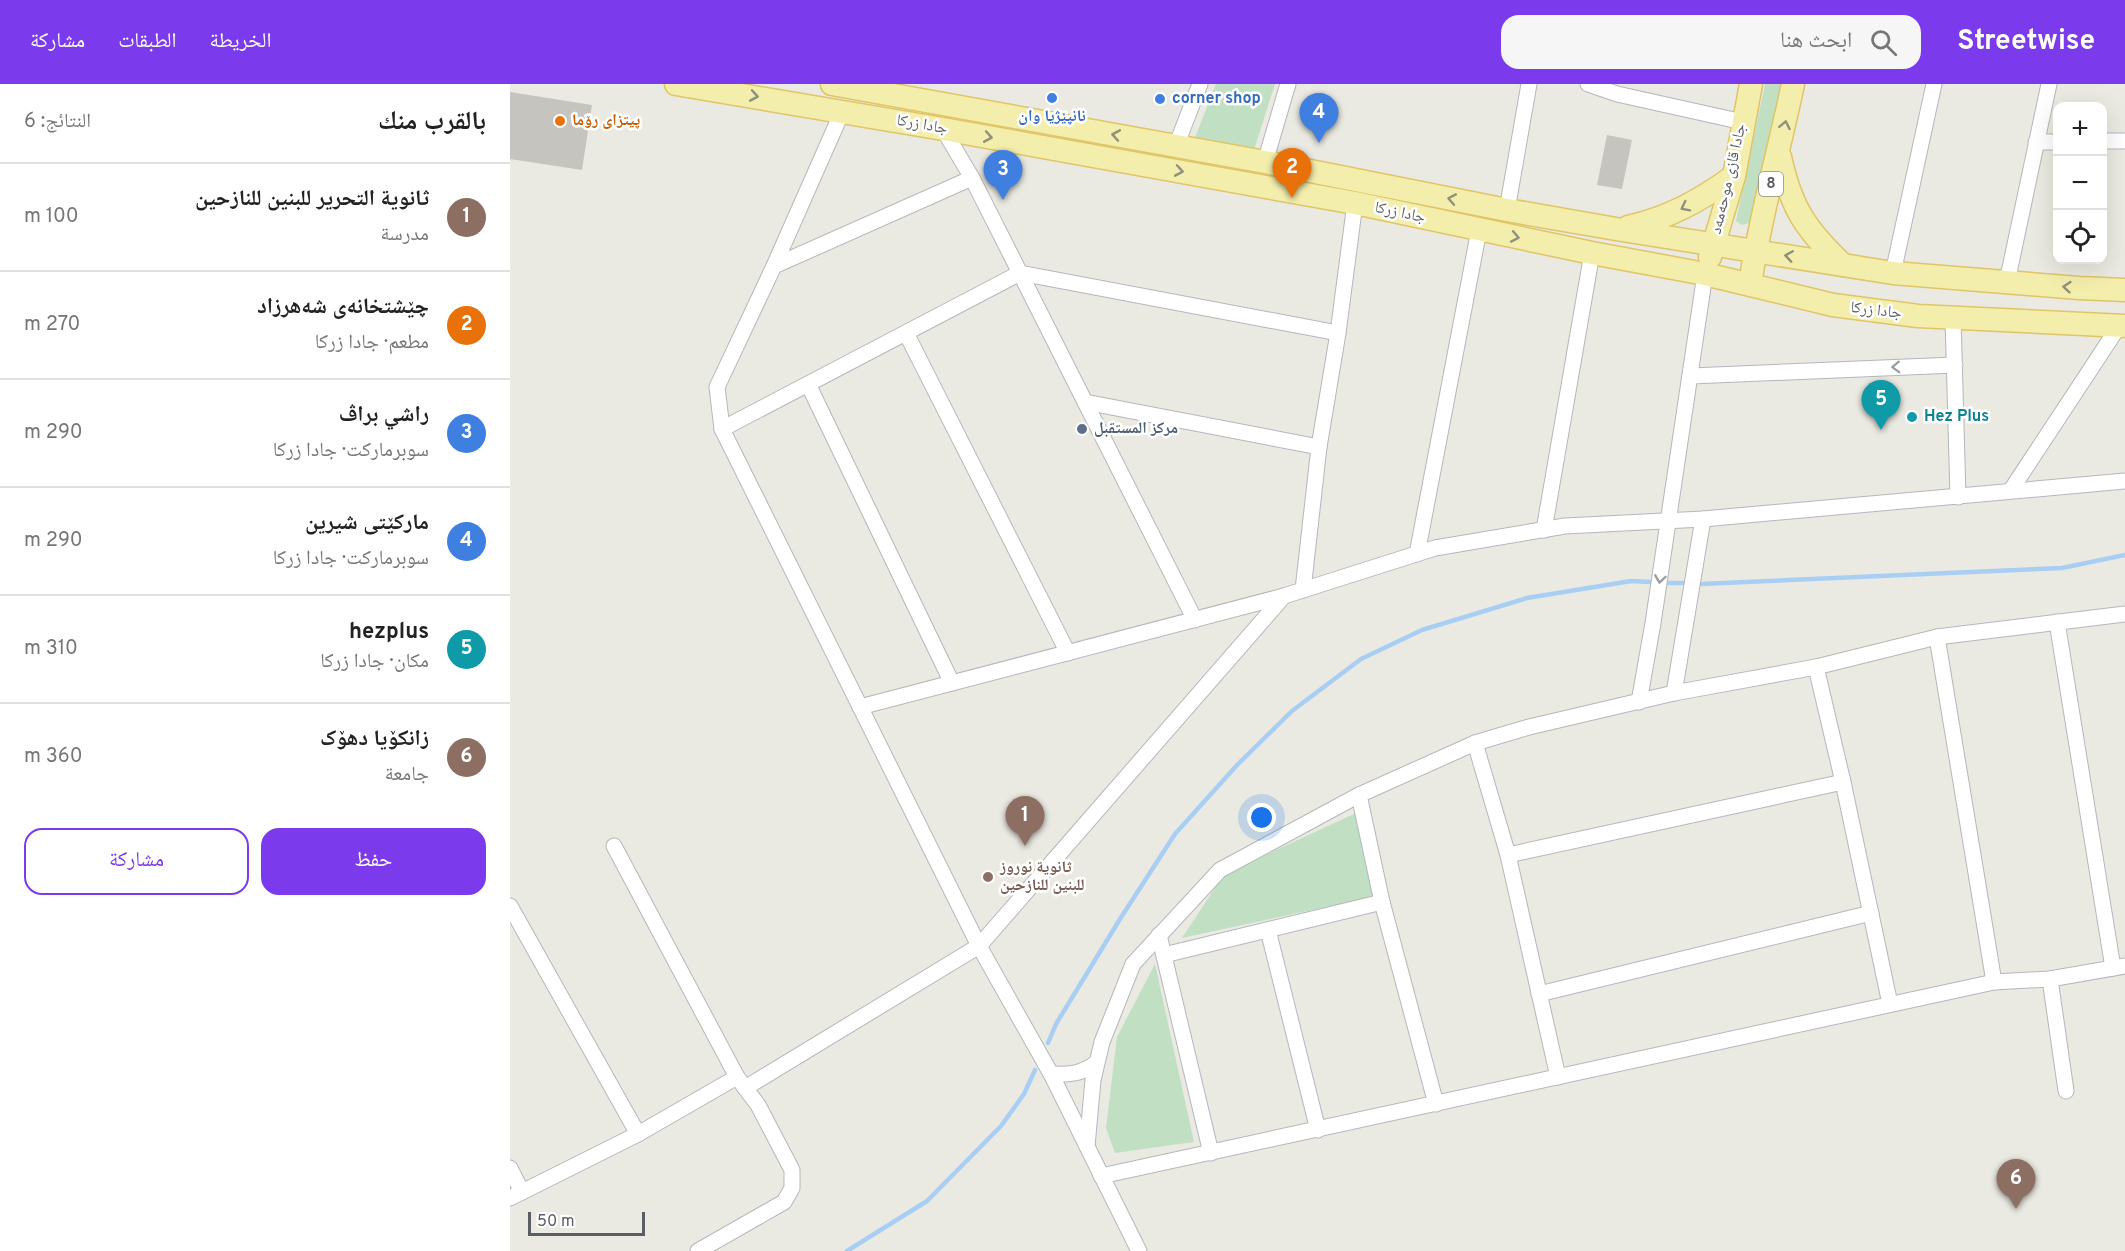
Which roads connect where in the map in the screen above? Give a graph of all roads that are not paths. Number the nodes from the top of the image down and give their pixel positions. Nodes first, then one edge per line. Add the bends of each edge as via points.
1 (676, 84) edge
2 (832, 84) edge
3 (1200, 84) edge
4 (1288, 84) edge
5 (1529, 84) edge
6 (1588, 84) edge
7 (1751, 84) edge
8 (1793, 84) edge
9 (1934, 84) edge
10 (2049, 84) edge
11 (876, 88) edge
12 (1618, 89) edge
13 (842, 112) junction
14 (1743, 122) junction
15 (943, 129) junction
16 (2107, 141) edge
17 (2125, 141) edge
18 (2036, 142) junction
19 (2053, 142) edge
20 (1176, 146) junction
21 (1779, 152) junction
22 (1265, 162) junction
23 (1734, 176) junction
24 (972, 178) junction
25 (1355, 203) junction
26 (1507, 210) junction
27 (1725, 210) junction
28 (1761, 223) junction
29 (1616, 229) junction
30 (1479, 230) junction
31 (1714, 244) junction
32 (1755, 251) junction
33 (1592, 253) junction
34 (1843, 265) junction
35 (774, 266) junction
36 (1020, 273) junction
37 (1893, 273) junction
38 (1705, 274) junction
39 (2007, 282) junction
40 (1750, 284) junction
41 (2125, 290) edge
42 (1953, 318) junction
43 (2122, 326) edge
44 (906, 333) junction
45 (1338, 333) junction
46 (1955, 365) junction
47 (1691, 376) junction
48 (808, 384) junction
49 (1085, 402) junction
50 (722, 429) junction
51 (1319, 447) junction
52 (2125, 482) edge
53 (2011, 490) junction
54 (1958, 497) junction
55 (1703, 519) junction
56 (1668, 521) junction
57 (1544, 530) junction
58 (1417, 554) junction
59 (1303, 590) junction
60 (1284, 596) junction
61 (2125, 614) edge
62 (1195, 620) junction
63 (2056, 622) junction
64 (1936, 637) junction
65 (1068, 653) junction
66 (1816, 667) junction
67 (952, 683) junction
68 (1674, 693) junction
69 (1640, 702) junction
70 (860, 707) junction
71 (1475, 743) junction
72 (1843, 782) junction
73 (1359, 795) junction
74 (614, 846) dead end
75 (1508, 855) junction
76 (1382, 902) junction
77 (510, 906) edge
78 (1871, 913) junction
79 (1268, 930) junction
80 (1159, 935) junction
81 (979, 946) junction
82 (1164, 955) junction
83 (2119, 967) edge
84 (2050, 979) junction
85 (1994, 982) junction
86 (1539, 994) junction
87 (1890, 1004) junction
88 (1096, 1063) junction
89 (1051, 1074) junction
90 (1558, 1077) junction
91 (741, 1082) junction
92 (2066, 1091) dead end
93 (1436, 1104) junction
94 (1318, 1130) junction
95 (638, 1134) junction
96 (1087, 1146) junction
97 (1212, 1153) junction
98 (510, 1168) edge
99 (1101, 1176) junction
100 (516, 1195) edge
101 (698, 1251) edge
102 (1139, 1251) edge

1 -> 13 main road, جادا زرکا
2 - 11 main road, جادا زرکا
3 - 20 street
4 - 22 street
5 - 26 street
6 - 12 street
7 - 14 main road, جادا قازی موحەمەد / 8
21 -> 8 main road, 8
9 - 37 street
10 - 18 street
20 -> 11 main road, جادا زرکا
12 - 14 street
13 - 15 main road, جادا زرکا
13 - 35 street
14 - 23 main road, جادا قازی موحەمەد / 8
15 - 24 street
15 -> 25 main road, جادا زرکا
16 - 17 street
18 - 19 street
18 - 39 street
20 - 22 main road, جادا زرکا
21 - 28 main road, 8
21 - 34 main road via 1786,184 1800,215 1819,242
26 -> 22 main road, جادا زرکا
23 - 27 main road, جادا قازی موحەمەد / 8
23 -> 29 main road via 1678,211
24 - 35 street
24 - 36 street
25 - 30 main road, جادا زرکا
25 - 45 street
26 - 29 main road, جادا زرکا
27 - 28 main road via 1725,223 1735,232 1748,232
27 - 31 main road, جادا قازی موحەمەد / 8
28 - 32 main road, 8
29 - 31 main road, جادا زرکا
30 -> 33 main road, جادا زرکا
30 - 58 street
31 - 32 main road, جادا زرکا
31 - 38 main road, جادا قازی موحەمەد / 8
34 -> 32 main road, جادا زرکا
32 - 40 main road, 8
33 - 38 main road, جادا زرکا
33 - 57 street
34 - 37 main road, جادا زرکا
35 - 50 street via 717,387
36 - 44 street
36 - 45 street
36 - 49 street
37 - 39 main road, جادا زرکا
38 - 40 main road, جادا زرکا
38 - 47 street
41 -> 39 main road, جادا زرکا
40 - 42 main road, جادا زرکا via 1842,307
42 - 43 main road, جادا زرکا
42 - 46 street
43 - 53 street
44 - 48 street
44 - 65 street
45 - 51 street
46 -> 47 street
46 - 54 street
47 - 56 street
48 - 50 street
48 - 67 street
49 - 51 street
49 - 62 street
50 - 70 street
51 - 59 street
52 - 53 street
53 - 54 street
54 - 55 street
55 - 56 street
55 - 68 street
56 - 57 street
56 -> 69 street
57 - 58 street
58 - 59 street
59 - 60 street
60 - 62 street
60 - 81 street
61 - 63 street
62 - 65 street
63 - 64 street
63 - 83 street
64 - 66 street
64 - 85 street
65 - 67 street
66 - 68 street
66 - 72 street
67 - 70 street
68 - 69 street
69 - 71 street
70 - 81 street
71 - 73 street
71 - 75 street
72 - 75 street
72 - 78 street
73 - 76 street
73 - 80 street via 1220,870
74 - 91 street
75 - 86 street
76 - 79 street
76 - 93 street
77 - 95 street
78 - 86 street
78 - 87 street
79 - 82 street
79 - 94 street
80 - 82 street
80 - 88 street via 1133,964
81 - 89 street
81 - 91 street
82 - 97 street
83 - 84 street
84 - 85 street
84 - 92 street
85 - 87 street
86 - 90 street
87 - 90 street
88 - 89 street via 1077,1073
88 - 96 street
89 - 96 street
90 - 93 street
91 - 95 street
91 - 101 street via 758,1105 792,1170 792,1188 784,1202
93 - 94 street
94 - 97 street
95 - 100 street
96 - 99 street
97 - 99 street
98 - 100 street
99 - 102 street

